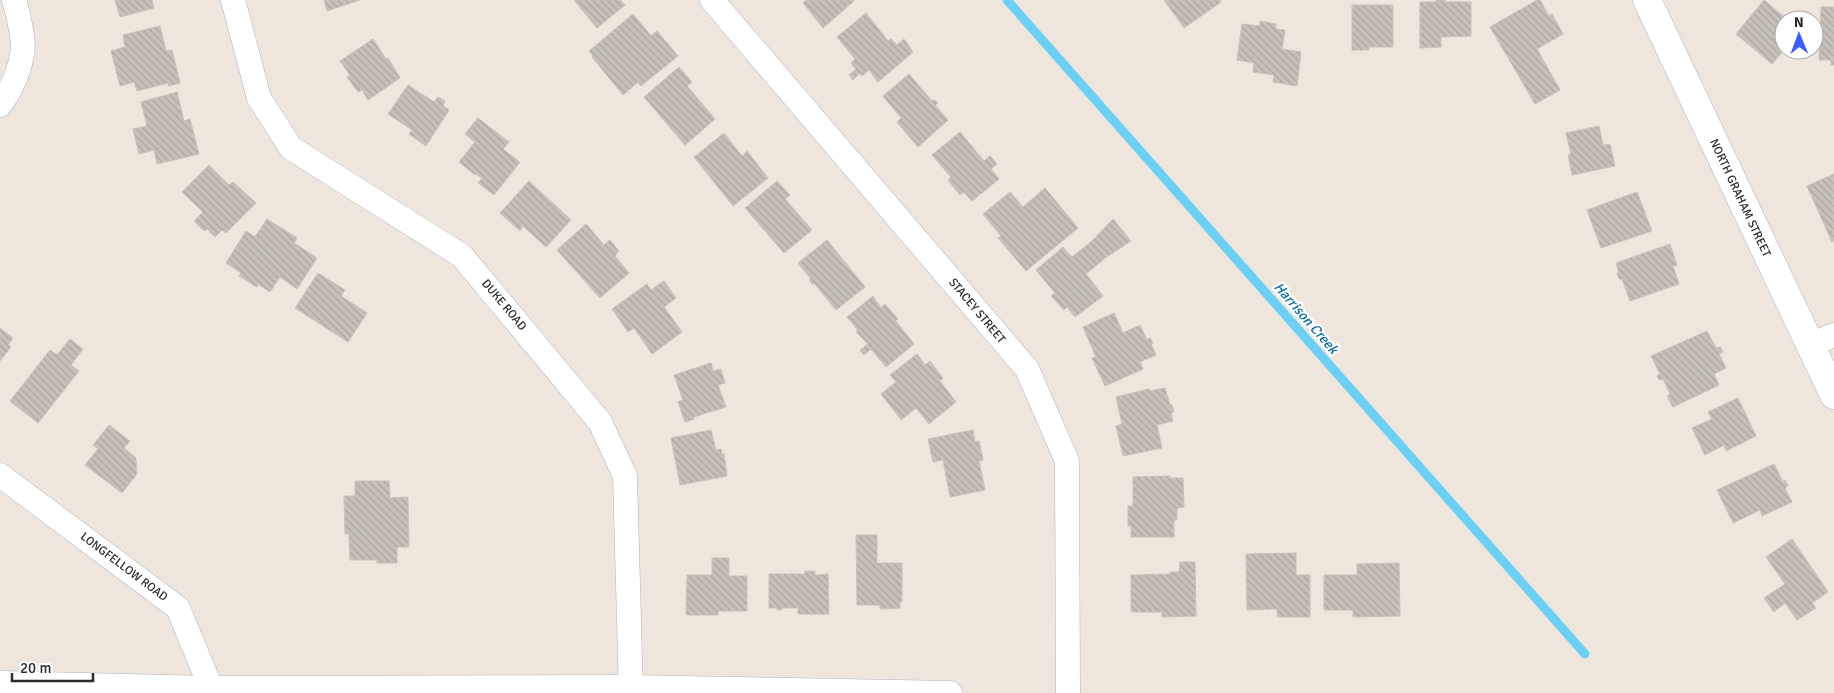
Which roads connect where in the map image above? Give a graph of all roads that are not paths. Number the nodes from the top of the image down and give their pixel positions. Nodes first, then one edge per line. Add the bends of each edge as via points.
1 (233, 0) edge
2 (712, 0) edge
3 (1647, 0) edge
4 (16, 7) edge
5 (0, 105) edge
6 (1822, 340) edge
7 (1834, 395) edge
8 (0, 475) edge
9 (0, 683) edge
10 (631, 690) edge
11 (211, 691) edge
12 (950, 693) edge
13 (1068, 693) edge

1 - 10 street, DUKE ROAD via 259,98 291,148 462,256 600,422 625,476
2 - 13 street, STACEY STREET via 1027,369 1067,461
3 - 6 main road, NORTH GRAHAM STREET
4 - 5 street via 23,53 10,91
6 - 7 main road, NORTH GRAHAM STREET
8 - 11 street, LONGFELLOW ROAD via 178,608
9 - 11 street
10 - 11 street
10 - 12 street

